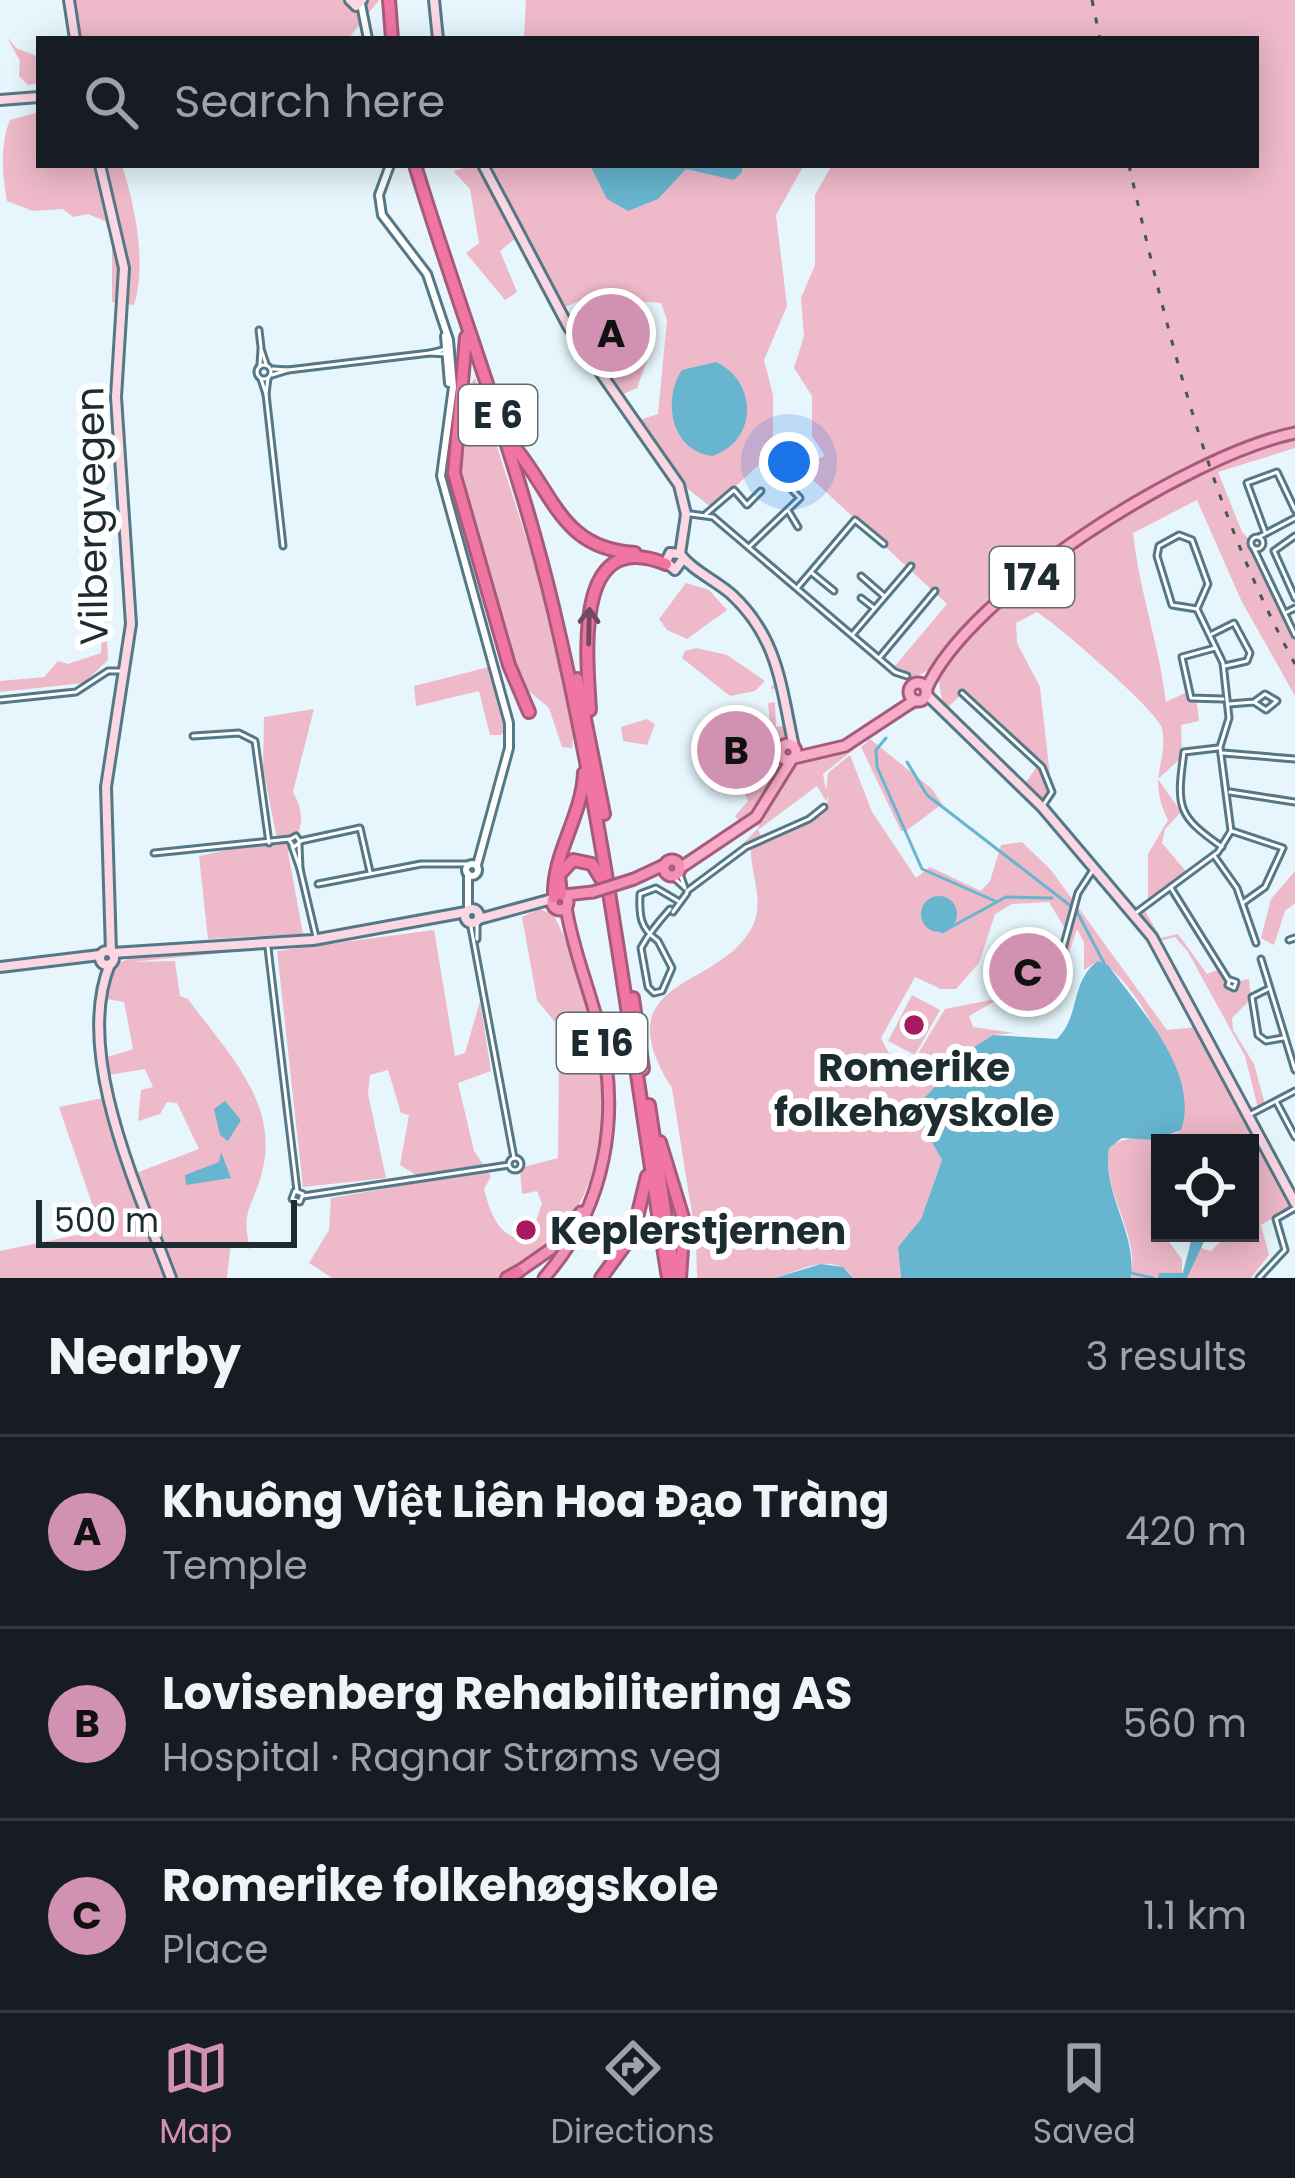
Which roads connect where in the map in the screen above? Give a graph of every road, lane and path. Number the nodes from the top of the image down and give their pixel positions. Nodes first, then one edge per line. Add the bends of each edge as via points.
1 (69, 0) edge
2 (373, 0) edge
3 (393, 0) edge
4 (429, 0) edge
5 (358, 3) edge
6 (75, 36) edge
7 (367, 36) edge
8 (396, 36) edge
9 (437, 36) edge
10 (36, 97) edge
11 (0, 100) edge
12 (101, 168) edge
13 (389, 168) edge
14 (419, 168) edge
15 (419, 168) edge
16 (485, 168) edge
17 (460, 304) junction
18 (259, 330) dead end
19 (448, 351) junction
20 (267, 371) junction
21 (260, 378) junction
22 (266, 394) junction
23 (1295, 433) edge
24 (516, 449) junction
25 (764, 461) dead end
26 (761, 491) dead end
27 (800, 498) junction
28 (811, 504) dead end
29 (1295, 509) edge
30 (788, 511) junction
31 (686, 514) junction
32 (706, 514) junction
33 (1295, 518) edge
34 (798, 527) dead end
35 (1265, 532) junction
36 (1295, 536) edge
37 (884, 544) dead end
38 (283, 546) dead end
39 (748, 548) junction
40 (675, 559) junction
41 (777, 561) dead end
42 (911, 566) dead end
43 (771, 567) junction
44 (811, 572) junction
45 (861, 576) dead end
46 (797, 589) junction
47 (834, 591) dead end
48 (935, 591) dead end
49 (885, 597) junction
50 (861, 598) dead end
51 (1295, 598) edge
52 (1295, 608) edge
53 (875, 609) junction
54 (1197, 609) junction
55 (1283, 614) junction
56 (1210, 634) junction
57 (852, 635) junction
58 (1295, 635) edge
59 (1216, 648) junction
60 (879, 658) junction
61 (1223, 666) junction
62 (124, 671) junction
63 (907, 676) dead end
64 (962, 693) dead end
65 (919, 694) junction
66 (0, 700) edge
67 (1227, 701) junction
68 (1254, 702) dead end
69 (529, 712) dead end
70 (194, 736) dead end
71 (721, 739) dead end
72 (587, 744) junction
73 (1294, 748) edge
74 (1221, 750) junction
75 (788, 752) junction
76 (1292, 758) edge
77 (1228, 792) junction
78 (1295, 802) edge
79 (824, 807) dead end
80 (1042, 807) junction
81 (1231, 831) junction
82 (270, 843) junction
83 (294, 843) junction
84 (1222, 848) junction
85 (154, 853) dead end
86 (1214, 856) junction
87 (471, 869) junction
88 (673, 869) junction
89 (1094, 869) junction
90 (370, 873) junction
91 (319, 884) dead end
92 (1170, 886) junction
93 (686, 890) junction
94 (678, 901) junction
95 (559, 902) junction
96 (611, 902) junction
97 (1244, 902) junction
98 (1133, 915) junction
99 (472, 916) junction
100 (650, 936) junction
101 (313, 939) junction
102 (1256, 943) dead end
103 (270, 944) junction
104 (107, 958) junction
105 (1262, 958) dead end
106 (0, 967) edge
107 (1229, 980) dead end
108 (1269, 988) junction
109 (1034, 989) dead end
110 (1283, 1037) junction
111 (1295, 1070) edge
112 (1295, 1091) edge
113 (1276, 1101) junction
114 (650, 1110) junction
115 (1249, 1115) junction
116 (1295, 1137) edge
117 (648, 1149) junction
118 (605, 1151) junction
119 (514, 1158) junction
120 (508, 1165) junction
121 (297, 1191) junction
122 (303, 1196) junction
123 (1295, 1206) edge
124 (512, 1275) edge
125 (171, 1278) edge
126 (544, 1278) edge
127 (601, 1278) edge
128 (674, 1278) edge
129 (1259, 1278) edge

1 - 6 main road
2 - 5 main road
3 - 8 highway
4 - 9 main road
5 - 7 street
10 - 11 main road
12 - 62 main road, Vilbergvegen via 124,280 116,388 131,624
13 - 19 street via 382,215 427,274
14 - 17 highway, E 6
15 - 24 highway, E 6
16 - 31 main road via 568,326 677,481
17 - 69 highway, E 6 via 468,351 454,472
17 - 72 highway, E 6 via 532,526
18 - 20 street
19 - 20 street
19 - 87 street via 441,476 510,731
20 - 21 street
20 - 21 street
20 - 22 street
21 - 22 street
22 - 38 street
23 - 65 main road, 174 via 1224,453 1147,492 989,610
24 - 40 highway, E 6 via 590,544
24 - 72 highway, E 6
25 - 27 street
26 - 32 street via 747,505 734,490
27 - 28 street
27 - 30 street
29 - 35 street via 1277,472 1250,481 1245,489
30 - 34 street
30 - 39 street
31 - 32 street
31 - 40 main road
32 - 39 street
33 - 35 street
35 - 55 street via 1254,549
36 - 51 street via 1274,548
37 - 44 street via 855,520
39 - 43 street
72 -> 40 highway, E 6 via 593,590 624,561
40 - 75 main road via 736,598 767,640 784,680
41 - 43 street
42 - 49 street
43 - 46 street
44 - 46 street
44 - 47 street
45 - 49 street
46 - 57 street
48 - 60 street
49 - 53 street
50 - 53 street
52 - 55 street
53 - 57 street
54 - 54 street via 1208,586 1192,540 1179,535 1157,556 1172,605
54 - 56 street
55 - 58 street
56 - 59 street
56 - 61 street via 1234,622 1250,653
57 - 60 street
59 - 61 street
59 - 67 street via 1182,657 1185,688 1191,698
60 - 63 street
61 - 67 street
62 - 66 street via 108,671 76,692
62 - 104 main road, Vilbergvegen via 106,787
64 - 80 street via 1046,773 1052,792
65 - 75 main road, 174 via 853,742 821,753
65 - 80 main road
67 - 68 street
67 - 74 street
70 - 82 street via 243,733 255,741
71 - 75 street via 755,736 767,749
72 - 95 highway, E 6 via 582,796 556,872
72 - 96 highway, E 6
72 - 114 highway, E 6
73 - 76 street
74 - 76 street
74 - 77 street
74 - 84 street via 1184,752 1183,809 1189,824
75 - 88 main road via 756,818
77 - 78 street
77 - 81 street
79 - 93 street
80 - 89 main road
81 - 84 street
81 - 97 street via 1283,848 1264,887
82 - 83 street
82 - 85 street
83 - 90 street via 360,828
83 - 101 street
84 - 86 street
86 - 92 street
86 - 97 street
87 - 90 street
87 - 99 street
88 - 93 street
88 - 95 highway, bridge
89 - 98 main road
89 - 109 street via 1078,893 1056,974
90 - 91 street
92 - 98 street
92 - 107 street
93 - 94 street
94 - 100 street
94 - 100 street via 656,888 642,891 640,923
95 - 96 highway via 562,870 583,860 597,870
95 - 99 main road
95 - 118 highway, E 16 via 605,1059
96 - 117 highway, E 6
97 - 102 street
98 - 115 main road
99 - 101 main road
99 - 119 street
100 - 100 street via 642,955 648,988 659,993 671,968
101 - 103 main road
103 - 104 main road
103 - 121 street
104 - 106 main road
104 - 125 main road, Vilbergvegen via 98,1033 114,1111
105 - 108 street
108 - 110 street
108 - 110 street via 1253,995 1254,1021 1263,1041
110 - 111 street
112 - 113 street
113 - 115 street
113 - 116 street
114 - 128 highway, E 6
114 - 128 highway, E 16 via 681,1202 685,1252
115 - 123 main road
117 - 127 highway via 640,1219
117 - 128 highway, E 6
118 - 124 highway, E 16 via 574,1223
118 - 126 highway, E 16 via 582,1224
119 - 120 street
119 - 120 street via 520,1168
120 - 122 street
121 - 122 street
121 - 122 street via 293,1201
123 - 129 street via 1276,1219 1285,1250

